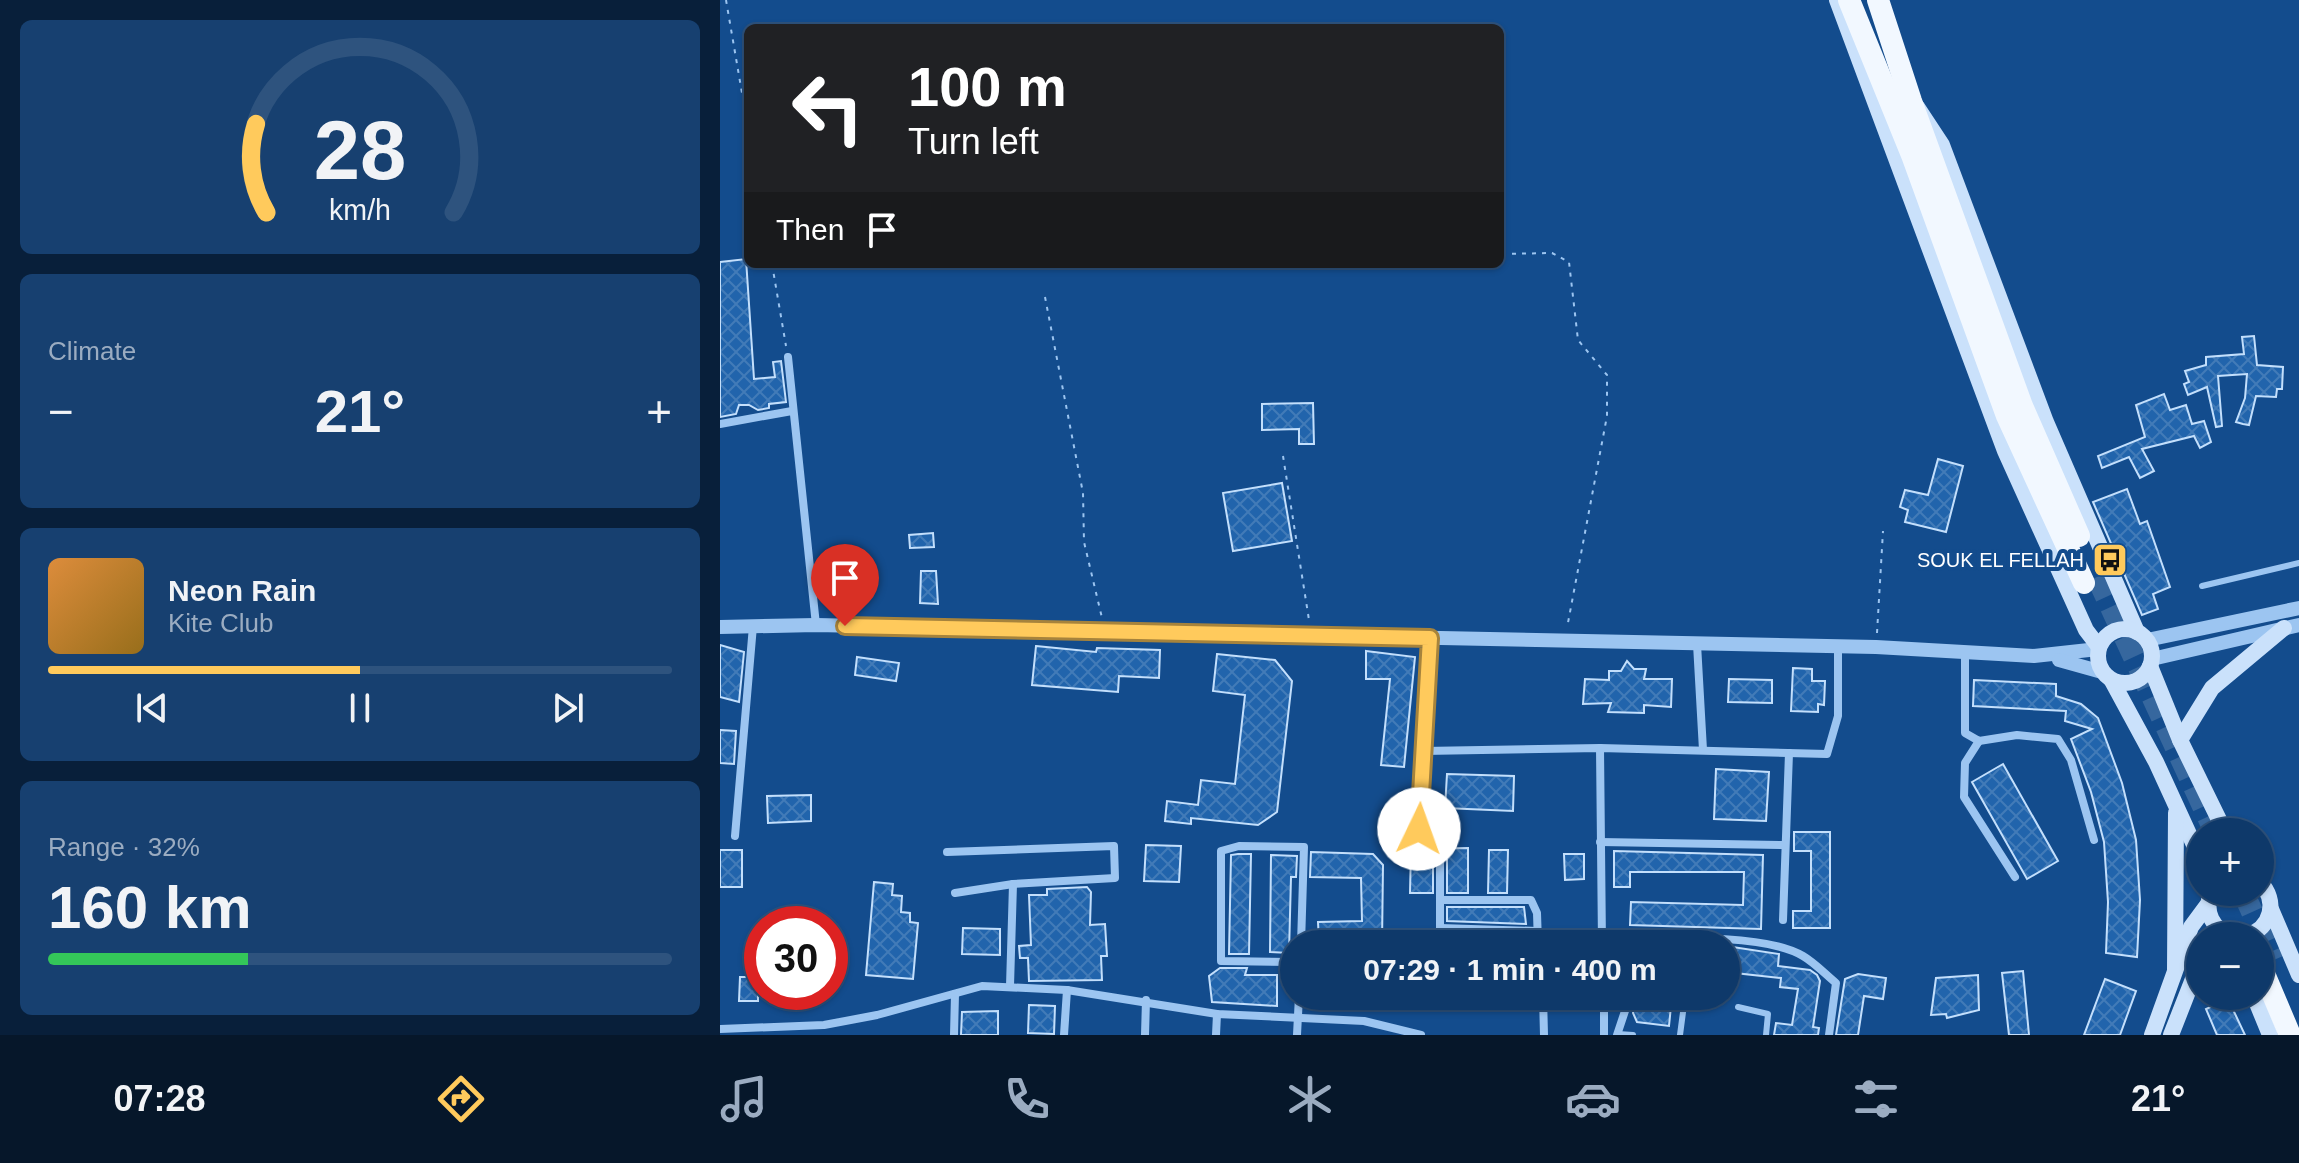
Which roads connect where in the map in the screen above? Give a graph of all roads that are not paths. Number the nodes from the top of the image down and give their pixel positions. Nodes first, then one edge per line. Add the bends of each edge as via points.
1 (1837, 0) edge
2 (1849, 0) edge
3 (1878, 0) edge
4 (1911, 101) junction
5 (788, 357) road end
6 (792, 411) junction
7 (720, 424) edge
8 (2299, 563) edge
9 (2202, 586) dead end
10 (2299, 608) edge
11 (816, 625) junction
12 (753, 626) junction
13 (2292, 626) edge
14 (720, 627) edge
15 (2142, 636) junction
16 (1430, 638) junction
17 (1697, 644) junction
18 (1838, 646) junction
19 (2098, 648) junction
20 (1965, 653) junction
21 (2034, 656) junction
22 (2151, 662) junction
23 (2107, 676) junction
24 (2180, 740) junction
25 (1979, 741) junction
26 (1600, 748) junction
27 (1703, 750) junction
28 (1423, 751) junction
29 (1789, 753) junction
30 (2176, 804) junction
31 (2218, 818) edge
32 (2186, 826) edge
33 (1419, 829) dead end
34 (735, 836) dead end
35 (2094, 840) dead end
36 (1600, 842) junction
37 (1784, 845) junction
38 (947, 852) dead end
39 (1440, 861) dead end
40 (2015, 877) dead end
41 (1013, 884) junction
42 (955, 893) dead end
43 (1440, 900) junction
44 (2204, 906) edge
45 (2270, 906) edge
46 (2271, 909) junction
47 (1783, 920) dead end
48 (2266, 922) edge
49 (1440, 928) joint
50 (1301, 930) edge
51 (1505, 930) edge
52 (1537, 930) edge
53 (1602, 930) edge
54 (1740, 941) edge
55 (1280, 962) edge
56 (2175, 969) junction
57 (2274, 974) tunnel mouth
58 (2299, 975) edge
59 (2274, 984) tunnel mouth
60 (1010, 986) junction
61 (1067, 990) junction
62 (955, 994) junction
63 (2186, 998) edge
64 (1146, 1000) junction
65 (1740, 1007) edge
66 (1298, 1010) edge
67 (1543, 1010) edge
68 (1604, 1010) edge
69 (1626, 1010) edge
70 (1683, 1010) edge
71 (2260, 1010) edge
72 (1217, 1014) junction
73 (2299, 1019) edge
74 (1298, 1020) junction
75 (720, 1029) edge
76 (1618, 1034) edge
77 (954, 1035) edge
78 (1064, 1035) edge
79 (1145, 1035) edge
80 (1216, 1035) edge
81 (1297, 1035) edge
82 (1421, 1035) edge
83 (1544, 1035) edge
84 (1604, 1035) edge
85 (1633, 1035) edge
86 (1680, 1035) edge
87 (1766, 1035) edge
88 (1829, 1035) edge
89 (2152, 1035) edge
90 (2171, 1035) edge
91 (2270, 1035) edge
92 (2290, 1035) edge

1 - 19 main road via 2005,451
2 - 4 highway via 2007,416 2091,580
3 - 4 highway
4 - 15 main road via 1942,145 2046,422
5 - 6 street
6 - 7 street
6 - 11 street
8 - 9 lane
10 - 15 street
11 - 12 street
11 - 16 street
12 - 14 street
12 - 34 street
13 - 22 street
13 - 24 main road via 2212,688
15 - 19 main road via 2124,629 2111,632
15 - 22 main road
16 - 17 street
16 - 28 street
17 - 18 street
17 - 27 street
18 - 20 street
18 - 29 street via 1838,716 1832,745 1827,754
19 - 21 street
19 - 23 main road
20 - 21 street
20 - 25 street via 1965,733
21 - 23 street
22 - 23 main road via 2138,681 2125,684
22 - 24 main road
23 - 30 main road
24 - 31 main road
25 - 35 street via 2017,735 2058,739 2071,760
25 - 40 street via 1965,763 1964,797
26 - 27 street
26 - 28 street
26 - 36 street
27 - 29 street
28 - 33 street
29 - 37 street
30 - 32 main road
30 - 56 main road
36 - 37 street
36 - 53 street
37 - 47 street
38 - 41 street via 1114,846 1115,878
39 - 43 street
41 - 42 street
41 - 60 street
43 - 49 street
43 - 52 street via 1531,900
44 - 56 main road
45 - 46 main road
46 - 48 main road
46 - 58 main road
49 - 51 street
50 - 55 street via 1304,847 1239,846 1221,851 1221,961
54 - 88 street via 1801,954 1836,983
56 - 89 main road
57 - 73 highway
59 - 92 highway
60 - 61 street
60 - 62 street via 982,986
61 - 64 street
61 - 78 street
62 - 75 street via 824,1025
62 - 77 street
63 - 90 main road
64 - 72 street
64 - 79 street
65 - 87 lane via 1768,1014
66 - 74 street
67 - 83 street
68 - 84 street
69 - 76 street
70 - 86 lane
71 - 91 main road
72 - 74 street
72 - 80 street
74 - 81 street
74 - 82 street via 1364,1021
76 - 85 lane

